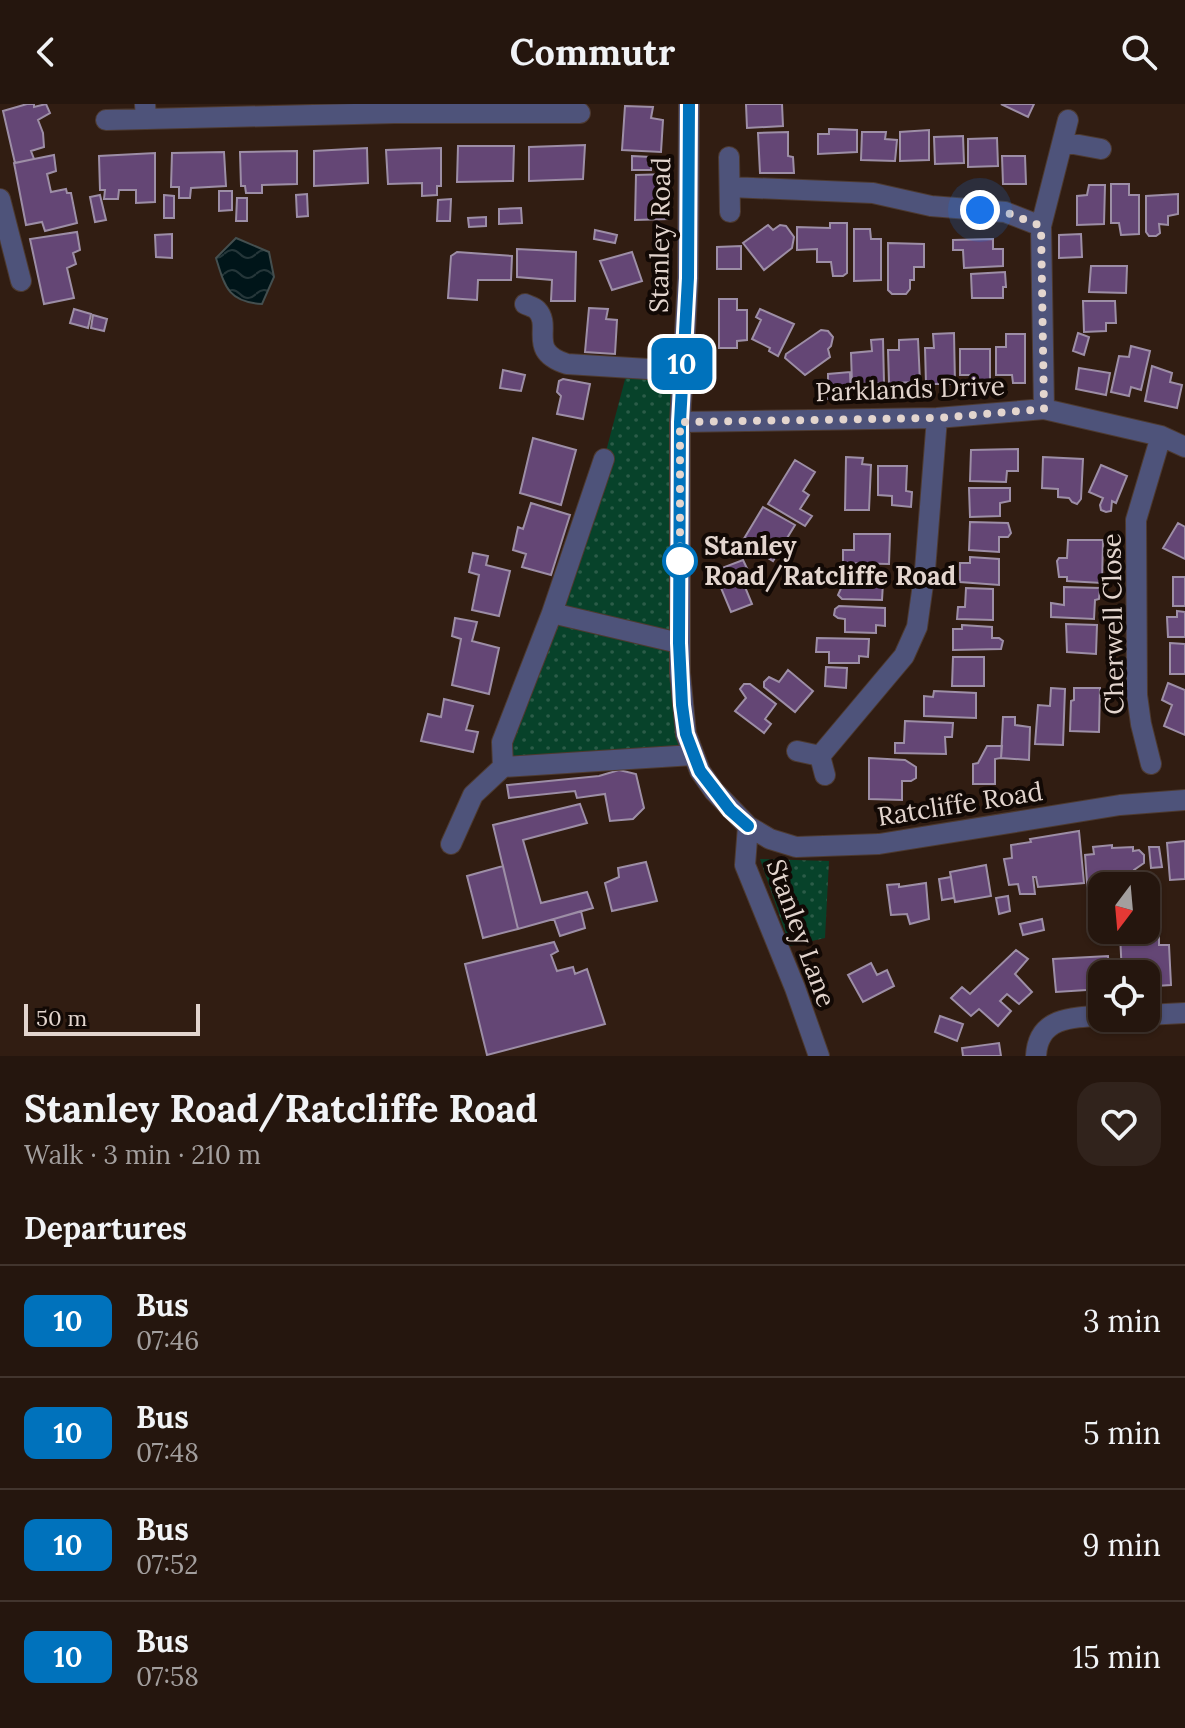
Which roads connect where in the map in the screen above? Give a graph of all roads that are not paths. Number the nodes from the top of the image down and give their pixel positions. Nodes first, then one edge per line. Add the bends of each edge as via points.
1 (689, 104) edge
2 (395, 108) edge
3 (550, 108) edge
4 (145, 112) edge
5 (580, 113) dead end
6 (106, 120) dead end
7 (1068, 120) dead end
8 (1063, 142) junction
9 (1101, 149) dead end
10 (729, 157) dead end
11 (730, 187) junction
12 (0, 199) edge
13 (730, 212) dead end
14 (1041, 226) junction
15 (21, 281) dead end
16 (525, 304) dead end
17 (681, 371) junction
18 (1044, 409) junction
19 (937, 418) junction
20 (680, 422) junction
21 (1161, 436) junction
22 (1185, 447) edge
23 (604, 459) dead end
24 (552, 613) junction
25 (679, 643) junction
26 (797, 751) dead end
27 (693, 755) junction
28 (1151, 764) dead end
29 (503, 767) junction
30 (1185, 800) edge
31 (748, 826) junction
32 (451, 844) dead end
33 (1185, 1013) edge
34 (1160, 1014) edge
35 (1088, 1017) edge
36 (819, 1056) edge
37 (1036, 1056) edge

1 - 17 street, Stanley Road via 688,278
2 - 3 street
2 - 4 street
3 - 5 street
4 - 6 street
7 - 8 street
8 - 9 street
8 - 14 street
10 - 11 street
11 - 13 street
11 - 14 street via 873,193 931,206 1005,212
12 - 15 street
14 - 18 street
16 - 17 street via 537,311 543,343 556,361
17 - 20 street, Stanley Road
18 - 19 street, Parklands Drive
18 - 21 street, Parklands Drive
19 - 20 street, Parklands Drive
19 - 26 street via 917,627 904,656 822,766
20 - 25 street, Stanley Road
21 - 22 street, Parklands Drive
21 - 28 street, Cherwell Close via 1136,520 1137,695
23 - 24 street
24 - 25 street
24 - 29 street via 502,742
25 - 27 street, Stanley Road via 682,705
27 - 29 street
27 - 31 street, Stanley Road via 714,791
29 - 32 street via 473,795
30 - 31 street, Ratcliffe Road via 833,847 796,847
31 - 36 street, Stanley Lane via 745,865
33 - 34 street
35 - 37 street via 1046,1027 1037,1040

